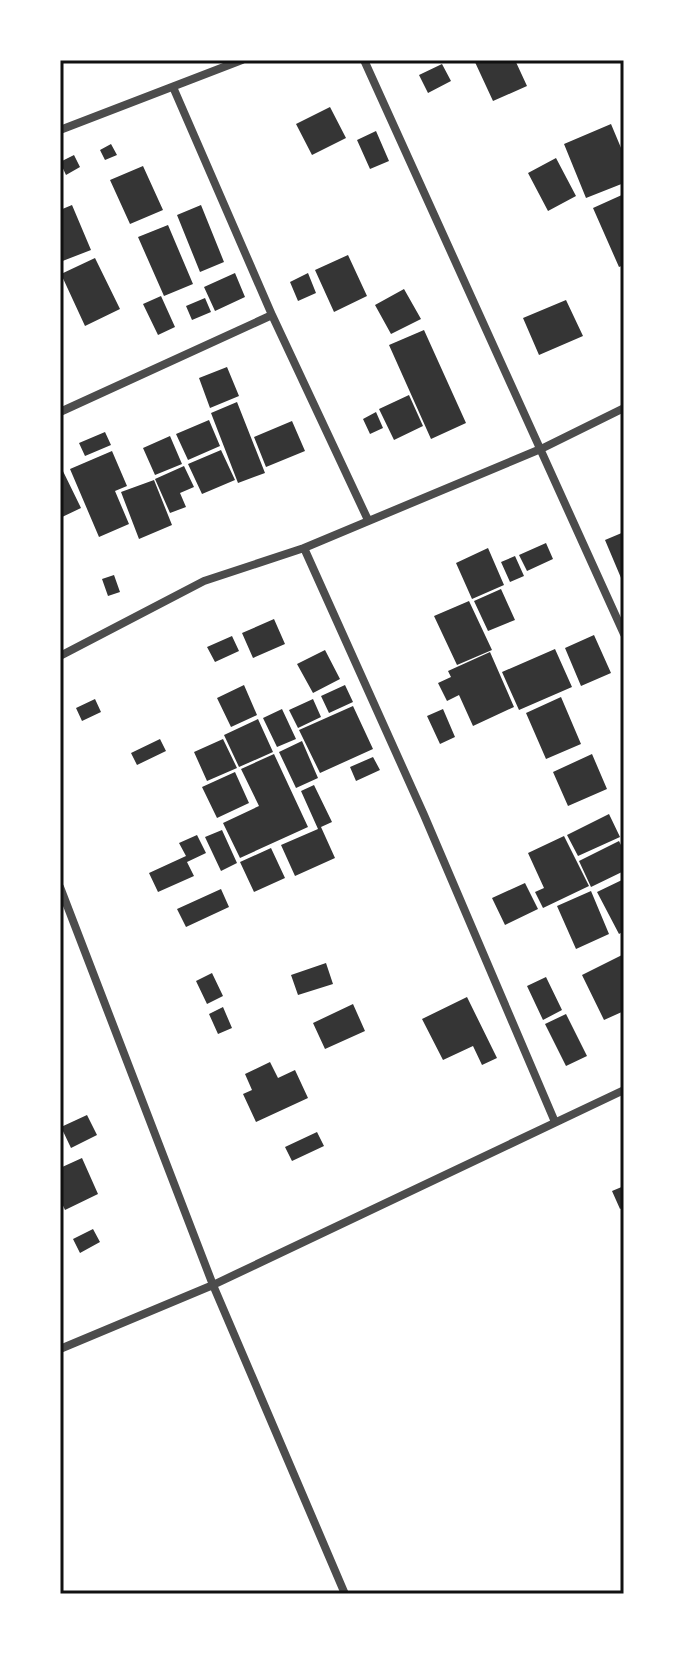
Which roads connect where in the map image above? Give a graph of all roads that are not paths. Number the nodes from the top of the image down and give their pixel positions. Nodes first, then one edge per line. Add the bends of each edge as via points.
1 (242, 60) edge
2 (364, 60) edge
3 (173, 87) junction
4 (60, 130) edge
5 (272, 315) junction
6 (624, 408) edge
7 (60, 412) edge
8 (543, 448) junction
9 (368, 520) junction
10 (304, 548) junction
11 (624, 634) edge
12 (60, 656) edge
13 (60, 887) edge
14 (624, 1090) edge
15 (555, 1122) junction
16 (213, 1285) junction
17 (60, 1349) edge
18 (345, 1594) edge

1 - 3 street
2 - 8 street
3 - 4 street
3 - 5 street
5 - 7 street
5 - 9 street
6 - 8 street
8 - 9 street
8 - 11 street
9 - 10 street
10 - 12 street via 204,581
10 - 15 street
13 - 16 street
14 - 15 street
15 - 16 street
16 - 17 street
16 - 18 street

